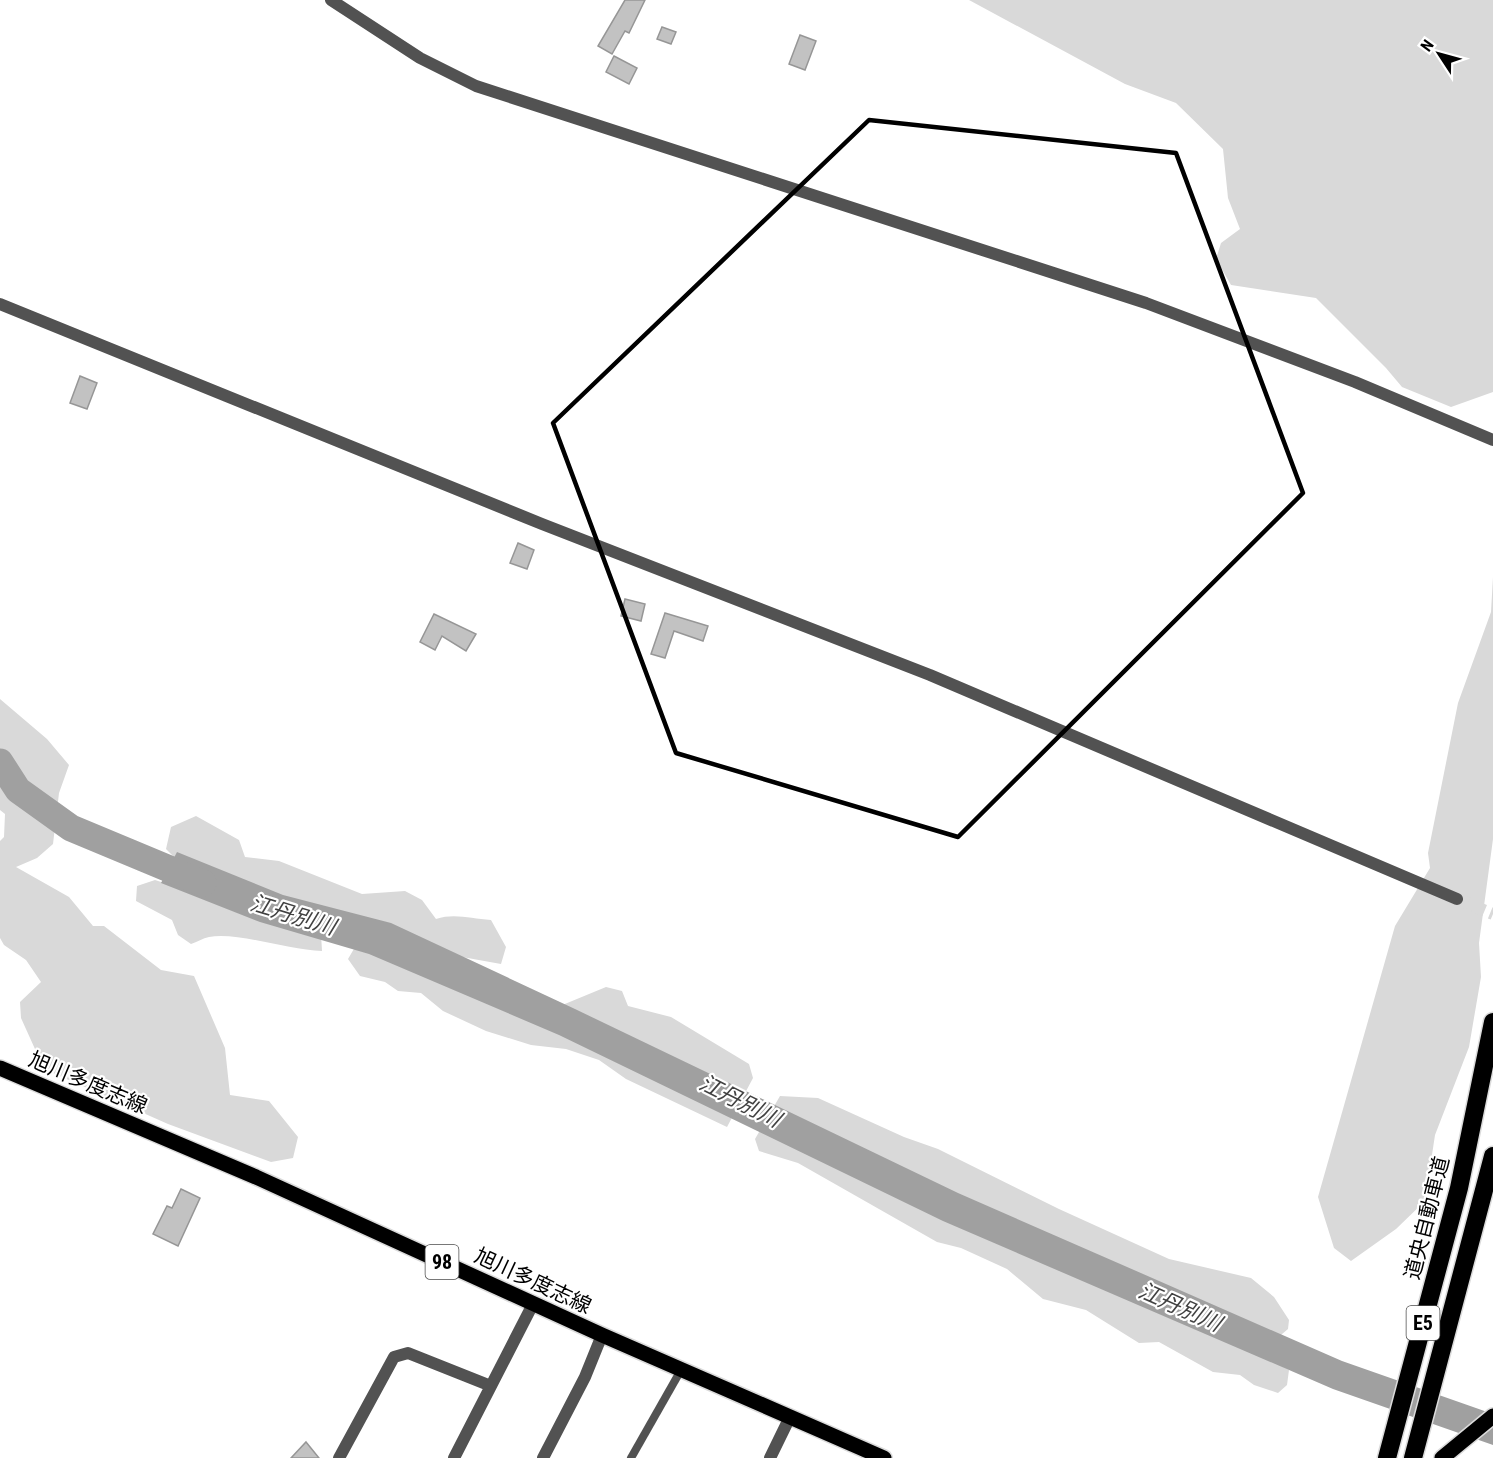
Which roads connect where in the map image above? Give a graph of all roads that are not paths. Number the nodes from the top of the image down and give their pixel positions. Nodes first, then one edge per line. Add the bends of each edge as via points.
1 (331, 0) edge
2 (0, 304) edge
3 (1493, 440) edge
4 (1457, 899) tunnel mouth
5 (1493, 1022) edge
6 (0, 1068) edge
7 (1493, 1156) edge
8 (533, 1304) junction
9 (602, 1335) junction
10 (681, 1370) junction
11 (491, 1386) junction
12 (1493, 1416) edge
13 (790, 1417) junction
14 (339, 1458) edge
15 (454, 1458) edge
16 (543, 1458) edge
17 (631, 1458) edge
18 (770, 1458) edge
19 (884, 1458) edge
20 (1387, 1458) edge
21 (1413, 1458) edge
22 (1442, 1458) edge

1 - 3 street via 420,58 476,86 1146,303
2 - 4 street via 542,524 930,675
5 - 20 highway, 道央自動車道 / E5 via 1459,1188
6 - 8 main road, 旭川多度志線 / 98 via 256,1177
7 - 21 highway, E5
8 - 9 main road, 旭川多度志線 / 98
8 - 11 street
9 - 10 main road, 旭川多度志線 / 98
9 - 16 street
10 - 13 main road, 旭川多度志線 / 98
10 - 17 lane
11 - 14 street via 408,1353 394,1357
11 - 15 street
12 - 22 main road
13 - 18 street
13 - 19 main road, 旭川多度志線 / 98

